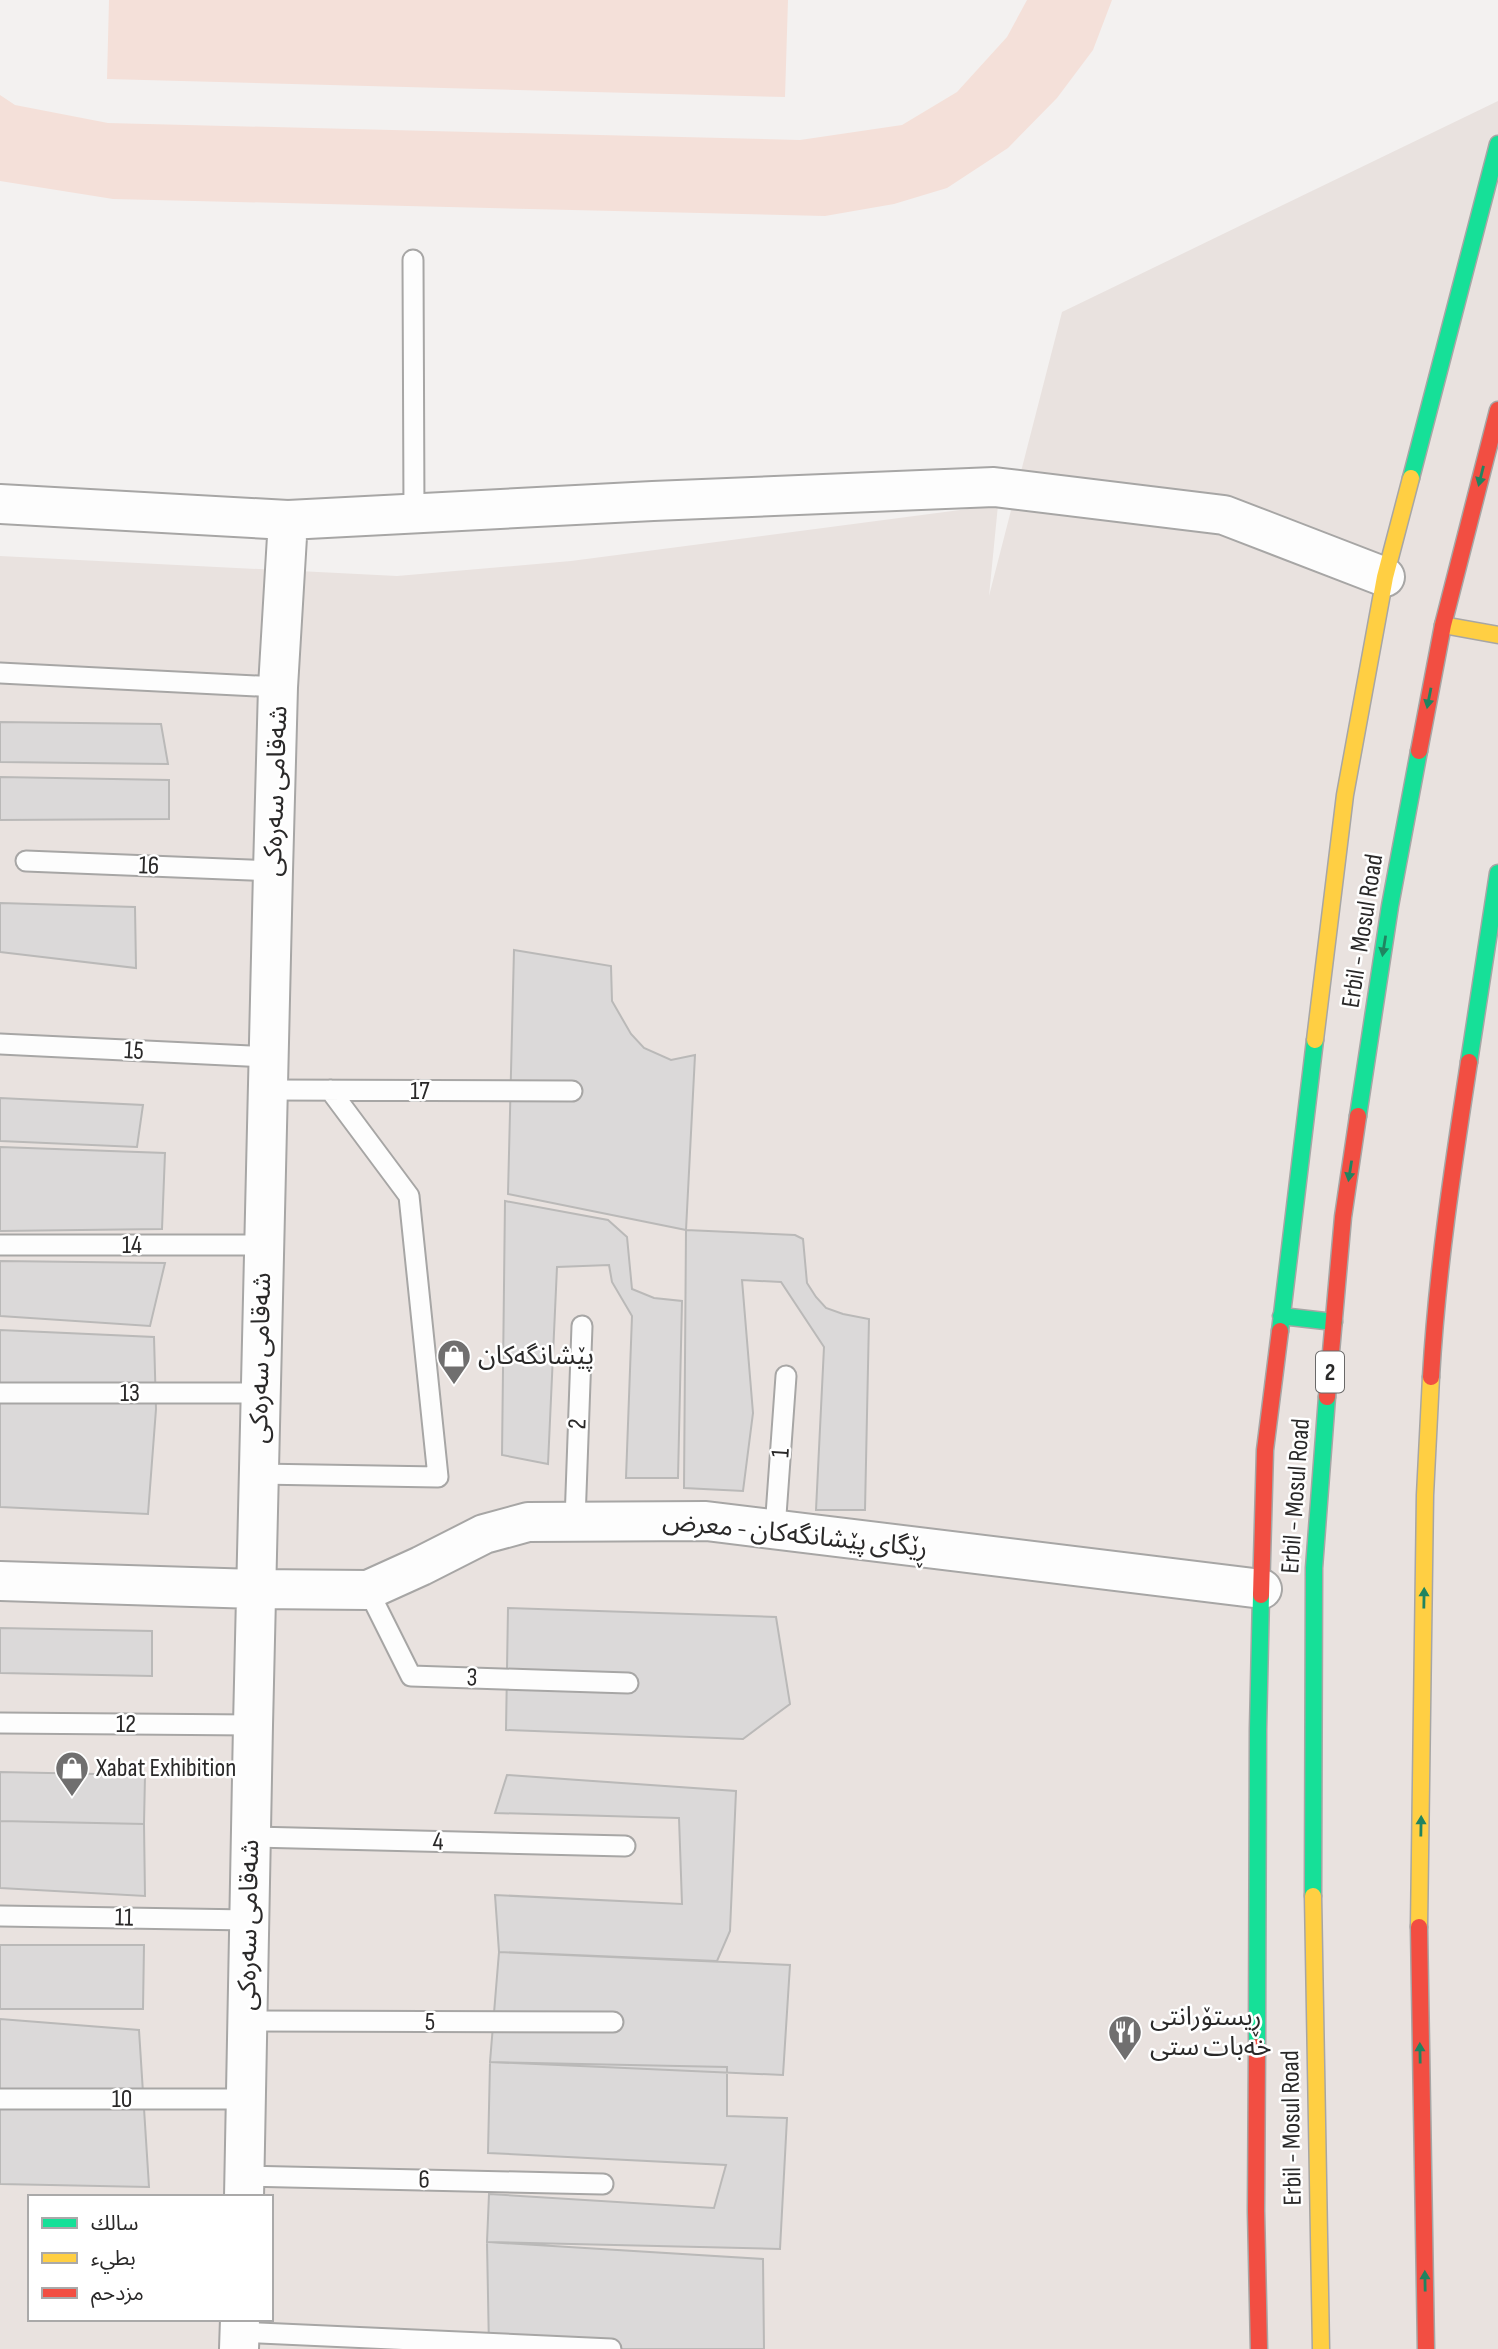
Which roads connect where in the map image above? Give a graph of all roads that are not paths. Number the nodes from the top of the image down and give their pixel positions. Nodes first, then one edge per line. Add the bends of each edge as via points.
1 (1498, 144) edge
2 (413, 260) dead end
3 (1498, 410) edge
4 (0, 504) edge
5 (414, 513) junction
6 (288, 520) junction
7 (1385, 577) junction
8 (1443, 625) junction
9 (1498, 635) edge
10 (0, 673) edge
11 (278, 687) junction
12 (26, 861) dead end
13 (273, 871) junction
14 (1498, 873) edge
15 (0, 1044) edge
16 (268, 1074) junction
17 (330, 1090) junction
18 (572, 1091) dead end
19 (0, 1245) edge
20 (264, 1245) junction
21 (1281, 1316) junction
22 (1335, 1322) junction
23 (582, 1326) dead end
24 (786, 1377) dead end
25 (0, 1393) edge
26 (260, 1394) junction
27 (258, 1474) junction
28 (575, 1521) junction
29 (775, 1530) junction
30 (0, 1581) edge
31 (256, 1589) junction
32 (1262, 1589) junction
33 (368, 1590) junction
34 (628, 1683) dead end
35 (0, 1723) edge
36 (253, 1725) junction
37 (251, 1837) junction
38 (625, 1846) dead end
39 (0, 1916) edge
40 (249, 1920) junction
41 (246, 2021) junction
42 (613, 2022) dead end
43 (0, 2099) edge
44 (245, 2099) junction
45 (603, 2184) dead end
46 (245, 2186) edge
47 (239, 2333) edge
48 (611, 2349) edge
49 (1259, 2349) edge
50 (1321, 2349) edge
51 (1426, 2349) edge

1 - 7 main road
2 - 5 lane
3 -> 8 main road, Erbil - Mosul Road / 2
4 - 6 street
5 - 6 street
5 - 7 street via 994,487 1224,515
6 - 11 street, شەقامی سەرەکی
7 - 21 main road via 1345,795
8 - 9 main road
8 -> 22 main road, Erbil - Mosul Road / 2 via 1390,906 1343,1217
10 - 11 lane
11 - 13 street, شەقامی سەرەکی
12 - 13 lane, 16
13 - 16 street, شەقامی سەرەکی
51 -> 14 main road via 1419,1964 1425,1495 1434,1324 1448,1198
15 - 16 lane, 15
16 - 17 lane, 17
16 - 20 street, شەقامی سەرەکی
17 - 18 lane, 17
17 - 27 lane via 409,1196 439,1477
19 - 20 lane, 14
20 - 26 street, شەقامی سەرەکی
21 - 22 main road
21 - 32 main road via 1265,1450
22 - 50 main road, Erbil - Mosul Road / 2 via 1314,1569 1312,1822
23 - 28 lane, 2
24 - 29 lane, 1
25 - 26 lane, 13
26 - 27 street, شەقامی سەرەکی
27 - 31 street, شەقامی سەرەکی
28 - 29 street, ڕێگای پێشانگەکان - معرض via 706,1521
28 - 33 street, ڕێگای پێشانگەکان - معرض via 528,1522 484,1534
29 - 32 street, ڕێگای پێشانگەکان - معرض
30 - 31 street, ڕێگای پێشانگەکان - معرض
31 - 33 street, ڕێگای پێشانگەکان - معرض
31 - 36 street, شەقامی سەرەکی
32 - 49 main road via 1256,2198
33 - 34 lane, 3 via 411,1676
35 - 36 lane, 12
36 - 37 street, شەقامی سەرەکی
37 - 38 lane, 4
37 - 40 street, شەقامی سەرەکی
39 - 40 lane, 11
40 - 41 street, شەقامی سەرەکی
41 - 42 lane, 5
41 - 44 street, شەقامی سەرەکی
43 - 44 lane, 10
44 - 46 street, شەقامی سەرەکی
45 - 46 lane, 6
47 - 48 lane

